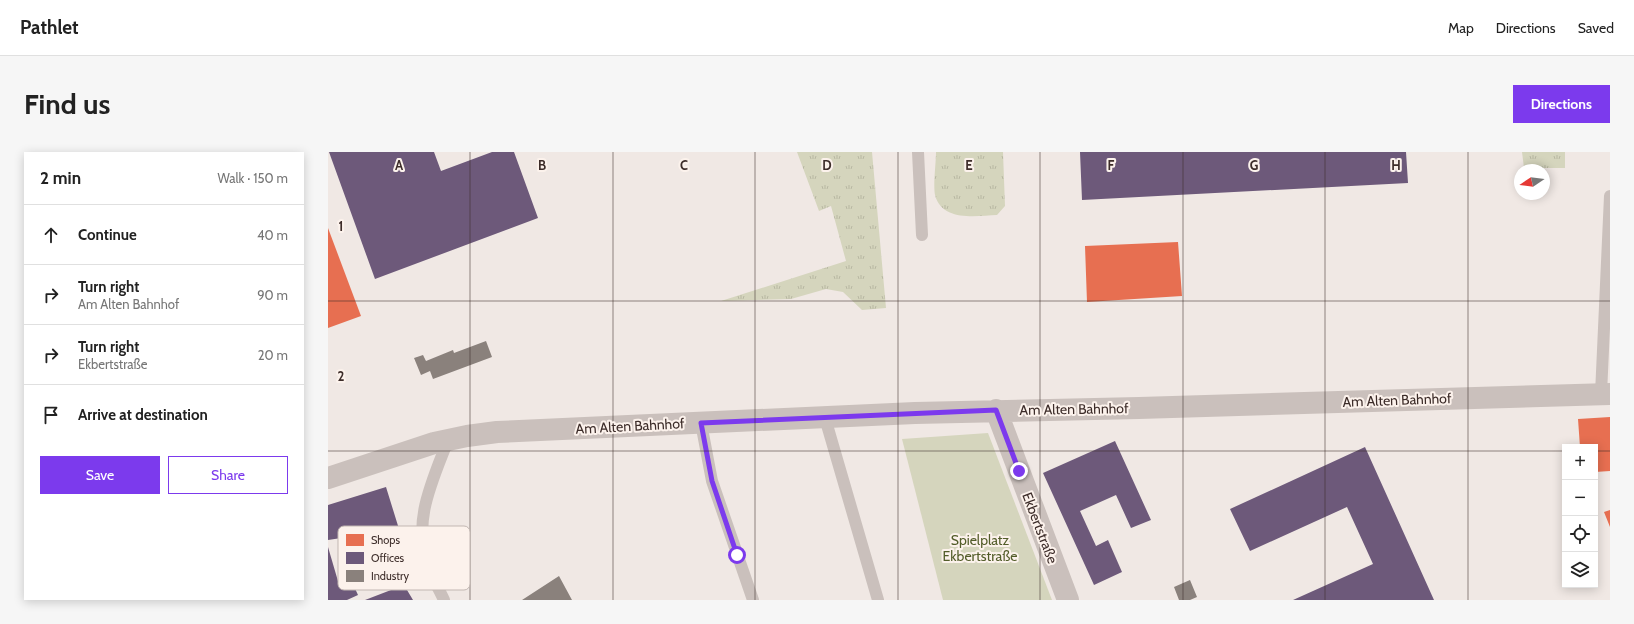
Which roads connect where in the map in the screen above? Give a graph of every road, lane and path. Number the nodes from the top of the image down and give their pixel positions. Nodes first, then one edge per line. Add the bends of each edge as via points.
1 (918, 152) edge
2 (1610, 196) edge
3 (922, 235) dead end
4 (1605, 394) edge
5 (996, 410) junction
6 (825, 418) junction
7 (701, 423) junction
8 (448, 440) junction
9 (328, 478) edge
10 (421, 526) edge
11 (439, 590) edge
12 (444, 600) edge
13 (753, 600) edge
14 (878, 600) edge
15 (1068, 600) edge

1 - 3 lane
2 - 4 lane
4 - 5 street, Am Alten Bahnhof
5 - 6 street, Am Alten Bahnhof
5 - 15 street, Ekbertstraße
6 - 7 street, Am Alten Bahnhof
6 - 14 lane
7 - 8 street, Am Alten Bahnhof via 497,432
7 - 13 lane via 712,481
8 - 9 street, Am Alten Bahnhof
8 - 10 lane via 429,488
11 - 12 lane

